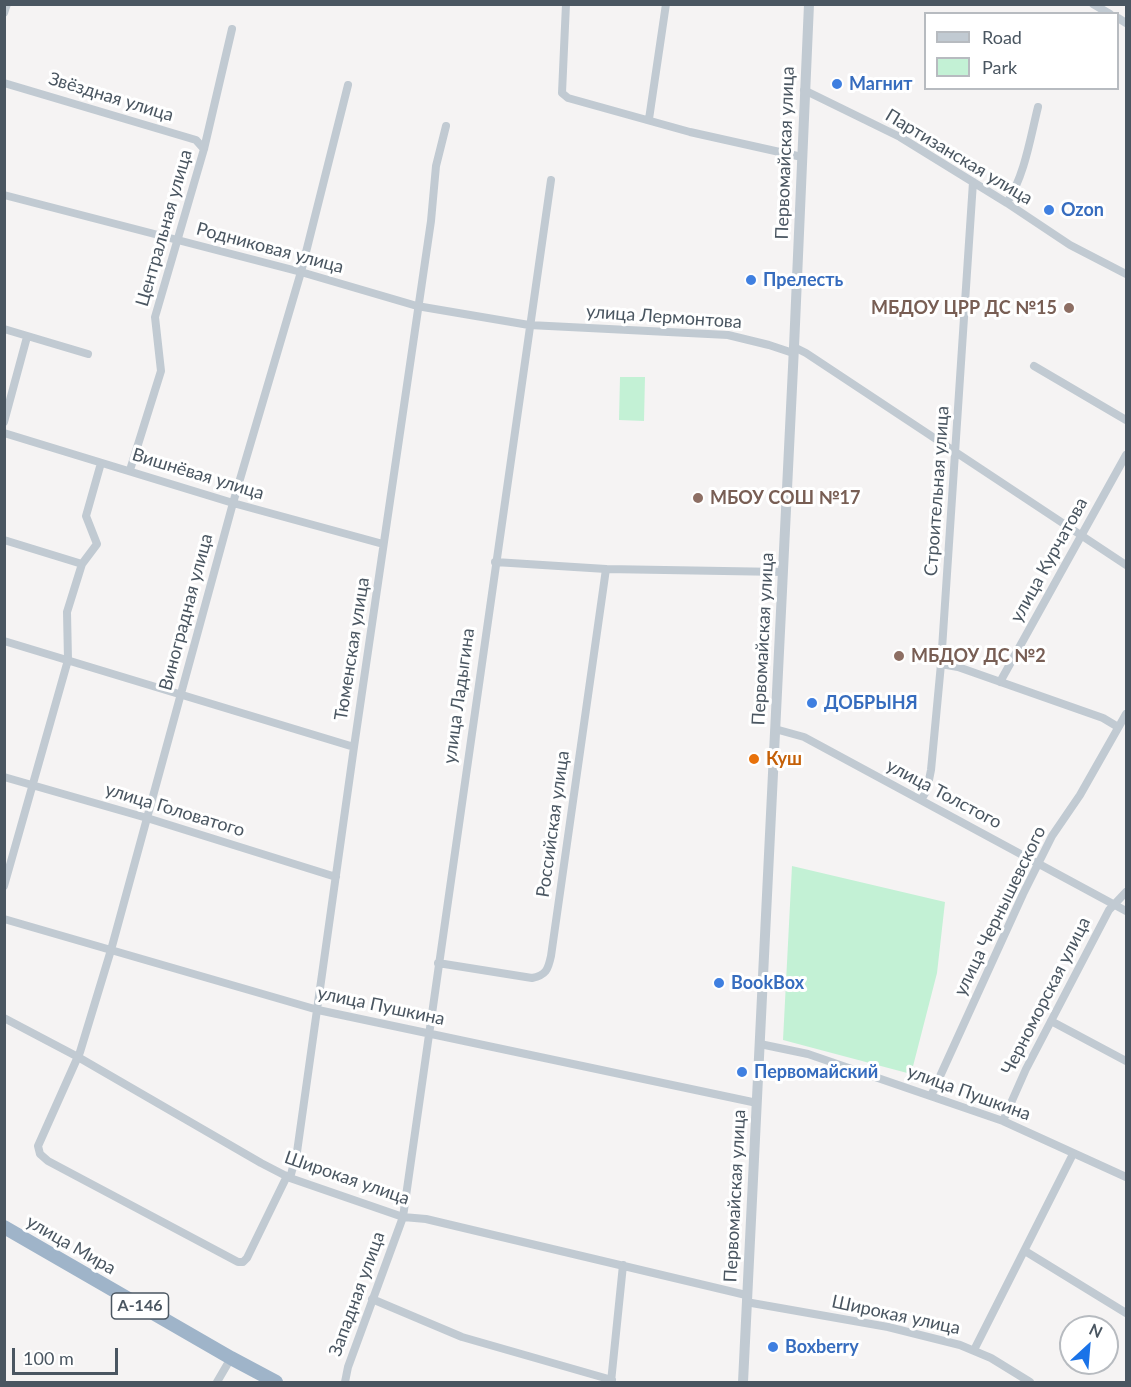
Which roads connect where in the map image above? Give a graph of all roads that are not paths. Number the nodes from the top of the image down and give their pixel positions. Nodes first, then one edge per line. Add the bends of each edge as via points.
1 (7, 4) edge
2 (566, 4) edge
3 (666, 4) edge
4 (809, 4) edge
5 (1093, 4) edge
6 (1107, 12) edge
7 (4, 13) edge
8 (232, 29) dead end
9 (4, 83) edge
10 (348, 85) dead end
11 (804, 90) junction
12 (1038, 107) dead end
13 (649, 119) junction
14 (446, 126) dead end
15 (204, 149) junction
16 (802, 157) junction
17 (551, 180) dead end
18 (973, 182) junction
19 (4, 195) edge
20 (1007, 203) junction
21 (176, 241) junction
22 (301, 272) junction
23 (1126, 274) edge
24 (417, 306) junction
25 (529, 325) junction
26 (4, 329) edge
27 (27, 337) junction
28 (794, 350) junction
29 (88, 354) dead end
30 (1034, 366) dead end
31 (1126, 420) edge
32 (4, 422) edge
33 (4, 433) edge
34 (956, 452) junction
35 (1126, 455) edge
36 (101, 462) junction
37 (130, 470) junction
38 (233, 503) junction
39 (1082, 535) junction
40 (4, 540) edge
41 (383, 544) junction
42 (495, 562) junction
43 (82, 564) junction
44 (1126, 565) edge
45 (606, 569) junction
46 (782, 572) junction
47 (4, 641) edge
48 (68, 660) junction
49 (941, 664) junction
50 (1000, 682) junction
51 (181, 695) junction
52 (1126, 714) edge
53 (1118, 727) junction
54 (775, 729) junction
55 (354, 747) junction
56 (4, 777) edge
57 (32, 785) junction
58 (921, 800) junction
59 (147, 818) junction
60 (1040, 863) junction
61 (336, 877) junction
62 (4, 886) edge
63 (1126, 892) edge
64 (1114, 903) junction
65 (1126, 911) edge
66 (4, 919) edge
67 (111, 950) junction
68 (438, 963) junction
69 (318, 1010) junction
70 (4, 1018) edge
71 (1051, 1021) junction
72 (430, 1034) junction
73 (760, 1044) junction
74 (78, 1057) junction
75 (1126, 1061) edge
76 (931, 1096) junction
77 (757, 1103) junction
78 (1003, 1121) junction
79 (1073, 1154) junction
80 (289, 1177) junction
81 (1126, 1177) edge
82 (403, 1217) junction
83 (4, 1227) edge
84 (1025, 1251) junction
85 (249, 1256) joint
86 (623, 1265) junction
87 (746, 1298) junction
88 (372, 1299) junction
89 (1126, 1313) edge
90 (974, 1350) junction
91 (231, 1358) junction
92 (611, 1381) edge
93 (217, 1383) edge
94 (276, 1383) edge
95 (345, 1383) edge
96 (743, 1383) edge
97 (1030, 1383) edge

1 - 7 street
2 - 13 street via 562,93 568,98
3 - 13 street
4 - 11 street, Первомайская улица
5 - 6 street
8 - 15 street, Центральная улица
9 - 15 street, Звёздная улица via 196,140
10 - 22 street, Виноградная улица
11 - 16 street, Первомайская улица
11 - 18 street, Партизанская улица via 900,137
12 - 20 street via 1015,190
13 - 16 street
14 - 24 street, Тюменская улица via 436,166
15 - 21 street, Центральная улица
16 - 28 street, Первомайская улица
17 - 25 street, улица Ладыгина
18 - 20 street, Партизанская улица
18 - 34 street, Строительная улица
19 - 21 street, Родниковая улица
20 - 23 street, Партизанская улица
21 - 22 street, Родниковая улица
21 - 37 street, Центральная улица via 155,316 161,371
22 - 24 street, Родниковая улица
22 - 38 street, Виноградная улица
24 - 25 street, Родниковая улица
24 - 41 street, Тюменская улица
25 - 28 street, улица Лермонтова via 728,335
25 - 42 street, улица Ладыгина
26 - 27 street
27 - 29 street
27 - 32 street
28 - 34 street, улица Лермонтова via 806,353
28 - 46 street, Первомайская улица
30 - 31 street
33 - 36 street, Вишнёвая улица
34 - 39 street, улица Лермонтова
34 - 49 street, Строительная улица
35 - 39 street, улица Курчатова
36 - 37 street, Вишнёвая улица
36 - 43 street via 86,516 97,544
37 - 38 street, Вишнёвая улица
38 - 41 street, Вишнёвая улица
38 - 51 street, Виноградная улица
39 - 44 street, улица Лермонтова
39 - 50 street, улица Курчатова
40 - 43 street
41 - 55 street, Тюменская улица
42 - 45 street
42 - 68 street, улица Ладыгина
43 - 48 street via 67,612
45 - 46 street
45 - 68 street, Российская улица via 548,969 542,976 532,978
46 - 54 street, Первомайская улица
47 - 48 street
48 - 51 street
48 - 57 street
49 - 50 street
49 - 58 street, Строительная улица via 932,770
50 - 53 street via 1103,718
51 - 55 street
51 - 59 street, Виноградная улица
52 - 53 street, улица Чернышевского
53 - 60 street, улица Чернышевского
54 - 58 street, улица Толстого via 804,737
54 - 73 street, Первомайская улица
55 - 61 street, Тюменская улица
56 - 57 street, улица Головатого
57 - 59 street, улица Головатого
57 - 62 street
58 - 60 street, улица Толстого
59 - 61 street, улица Головатого
59 - 67 street, Виноградная улица
60 - 64 street, улица Толстого
60 - 76 street, улица Чернышевского
61 - 69 street, Тюменская улица
63 - 64 street, Черноморская улица
64 - 65 street, улица Толстого
64 - 71 street, Черноморская улица
66 - 67 street, улица Пушкина
67 - 69 street, улица Пушкина
67 - 74 street, Виноградная улица
68 - 72 street, улица Ладыгина
69 - 72 street, улица Пушкина
69 - 80 street, Тюменская улица via 297,1152
70 - 74 street, Широкая улица
71 - 75 street
71 - 78 street, Черноморская улица
72 - 77 street, улица Пушкина
72 - 82 street, улица Ладыгина
73 - 76 street, улица Пушкина via 808,1054
73 - 77 street, Первомайская улица
74 - 80 street, Широкая улица
74 - 85 street, Виноградная улица via 39,1142 40,1154 235,1261 243,1262
76 - 78 street, улица Пушкина
77 - 87 street, Первомайская улица
78 - 79 street, улица Пушкина
79 - 81 street, улица Пушкина
79 - 84 street
80 - 82 street, Широкая улица
80 - 85 street, Тюменская улица
82 - 86 street, Широкая улица
82 - 88 street, Западная улица
83 - 91 highway, улица Мира / А-146
84 - 89 street
84 - 90 street
86 - 87 street, Широкая улица
86 - 92 street
87 - 90 street, Широкая улица via 888,1327
87 - 96 street, Первомайская улица
88 - 92 street via 462,1337
88 - 95 street, Западная улица
90 - 97 street, Широкая улица
91 - 93 street
91 - 94 highway, улица Мира / А-146

